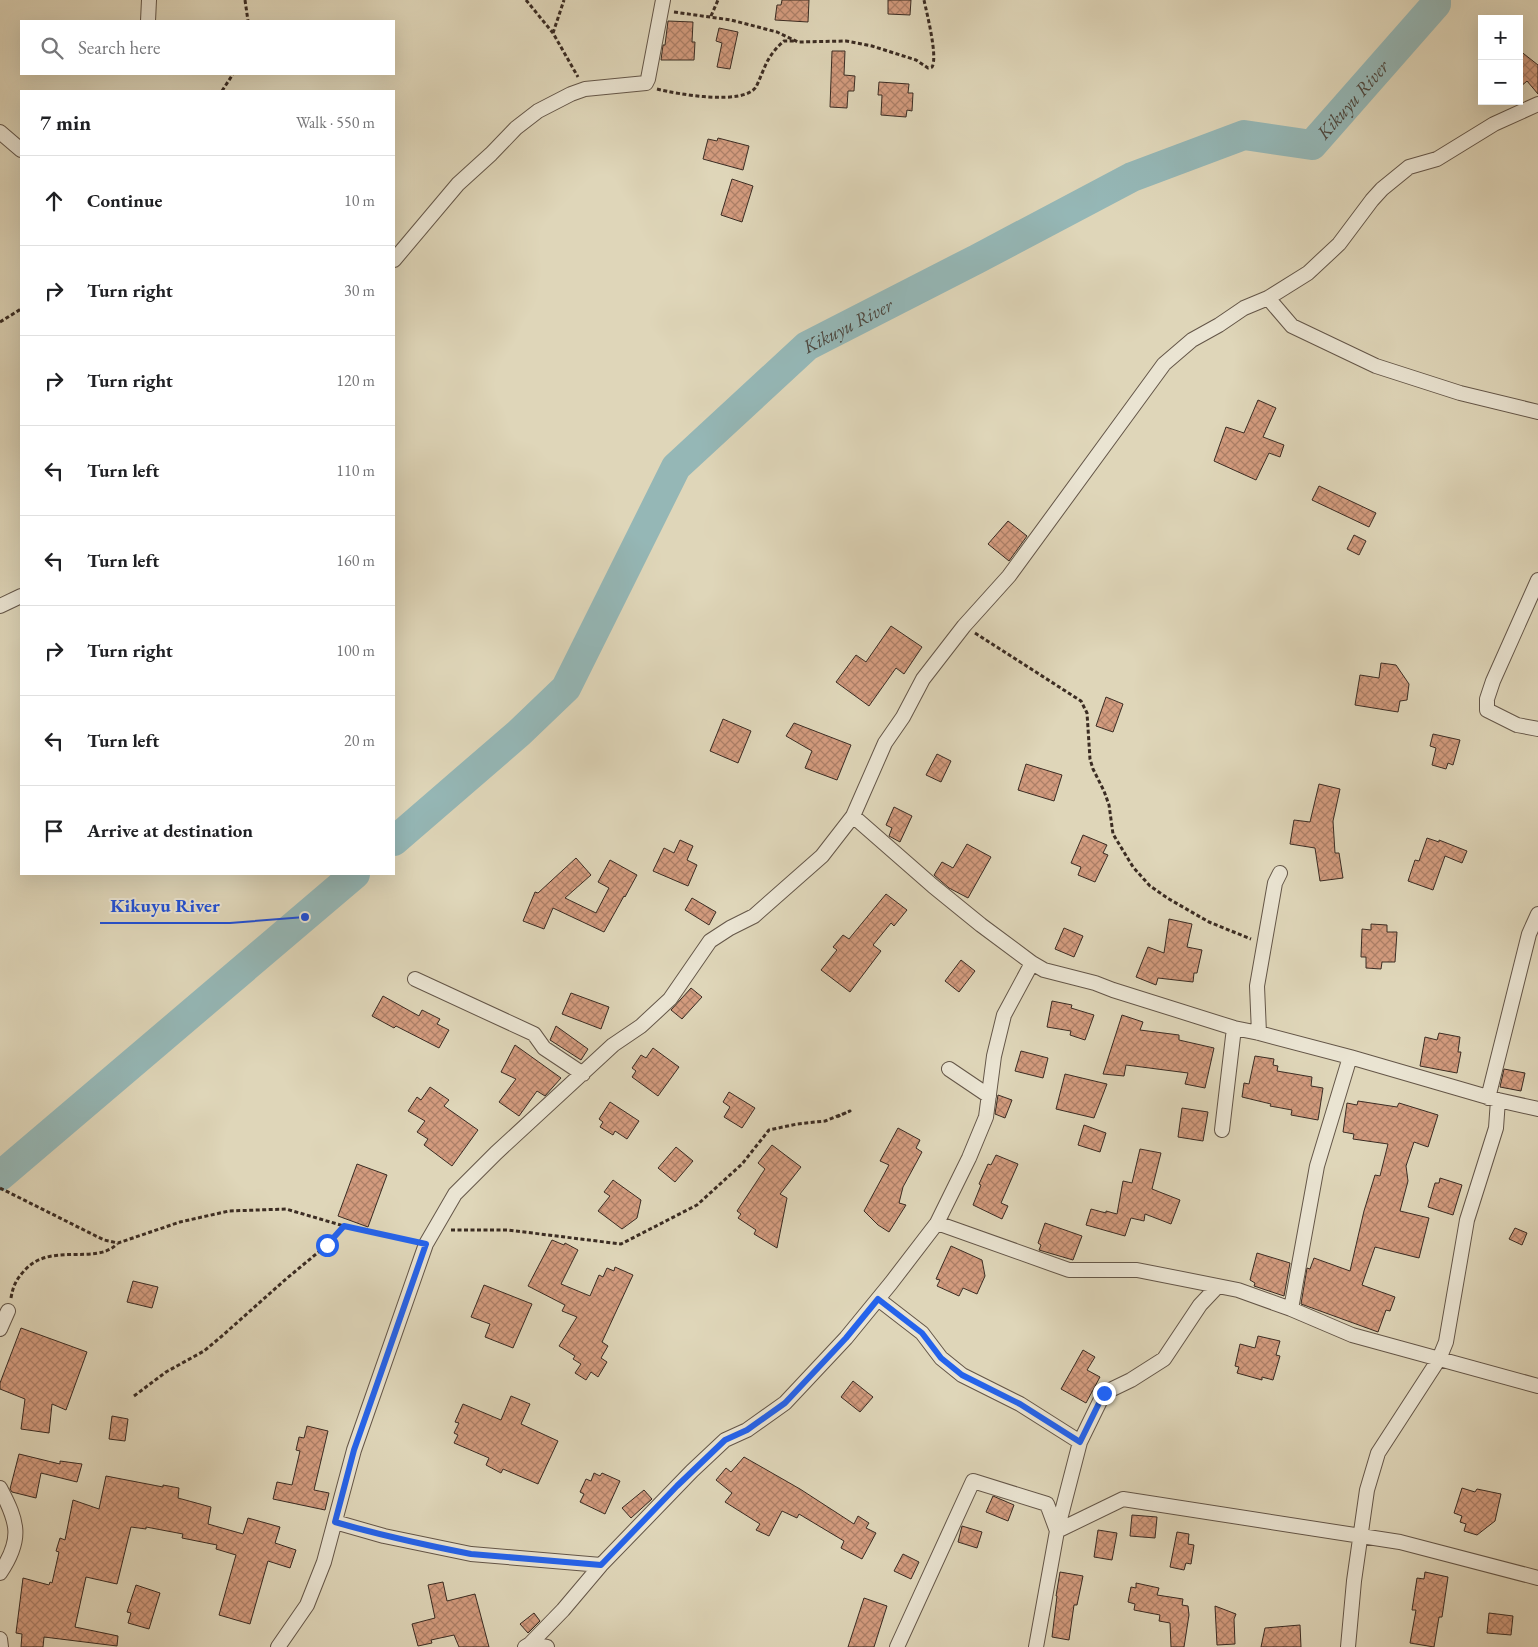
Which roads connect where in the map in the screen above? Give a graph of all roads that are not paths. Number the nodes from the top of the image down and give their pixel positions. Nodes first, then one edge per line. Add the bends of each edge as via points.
1 (149, 0) edge
2 (662, 5) edge
3 (148, 20) edge
4 (1538, 104) edge
5 (0, 132) edge
6 (20, 149) edge
7 (395, 259) edge
8 (1268, 298) junction
9 (1538, 412) edge
10 (1538, 580) edge
11 (20, 596) edge
12 (0, 606) edge
13 (1538, 729) edge
14 (854, 816) junction
15 (1280, 873) dead end
16 (1538, 914) edge
17 (1032, 963) junction
18 (415, 979) dead end
19 (1234, 1028) junction
20 (1259, 1033) junction
21 (1350, 1057) junction
22 (949, 1069) dead end
23 (583, 1074) junction
24 (989, 1096) junction
25 (1493, 1099) junction
26 (1538, 1109) edge
27 (1222, 1130) dead end
28 (937, 1223) junction
29 (1217, 1287) junction
30 (878, 1299) junction
31 (1291, 1309) junction
32 (8, 1311) road end
33 (0, 1329) edge
34 (1439, 1359) junction
35 (1538, 1386) edge
36 (1080, 1442) junction
37 (0, 1488) edge
38 (335, 1522) junction
39 (1057, 1531) junction
40 (1361, 1535) junction
41 (601, 1565) junction
42 (0, 1573) edge
43 (1538, 1578) edge
44 (0, 1639) edge
45 (528, 1646) edge
46 (1, 1647) edge
47 (278, 1647) edge
48 (546, 1647) edge
49 (897, 1647) edge
50 (1036, 1647) edge
51 (1348, 1647) edge

1 - 3 street
2 - 7 street via 646,83 584,89 538,111 458,184
4 - 8 street via 1494,124 1438,159 1410,167 1382,189 1339,244 1314,267
5 - 6 street
8 - 9 street via 1292,326 1376,366 1460,394
8 - 14 street via 1244,308 1192,340 1164,364 1009,576 964,626 924,679 885,743
10 - 13 street via 1487,699 1487,710 1517,725
11 - 12 street
14 - 17 street via 933,886
14 - 23 street via 822,856 788,888 754,916 710,941 670,999
15 - 20 street via 1275,883 1257,986
16 - 25 street via 1529,934
17 - 19 street via 1044,970
17 - 24 street via 1004,1015
18 - 23 street via 534,1034 544,1048
19 - 20 street
19 - 27 street
20 - 21 street
21 - 25 street
21 - 31 street via 1317,1166
22 - 24 street
23 - 38 street via 455,1194 433,1230 354,1450
24 - 28 street via 980,1134
25 - 26 street
25 - 34 street via 1496,1128 1467,1220 1451,1319
28 - 29 street via 1069,1270 1138,1270
28 - 30 street
29 - 31 street via 1238,1290
29 - 36 street via 1200,1305 1164,1359 1104,1393
30 - 36 street via 922,1333 941,1358 962,1375 1020,1404
30 - 41 street via 785,1403 747,1430 725,1440
31 - 34 street via 1352,1335
32 - 33 street
34 - 35 street
34 - 40 street via 1378,1453 1367,1490
36 - 39 street
37 - 42 street via 16,1527 15,1545
38 - 41 street via 471,1554
38 - 47 street via 324,1562 306,1605
39 - 40 street via 1124,1499
39 - 49 street via 1047,1504 973,1481
39 - 50 street
40 - 43 street
40 - 51 street
41 - 45 street
44 - 46 street
45 - 48 street

